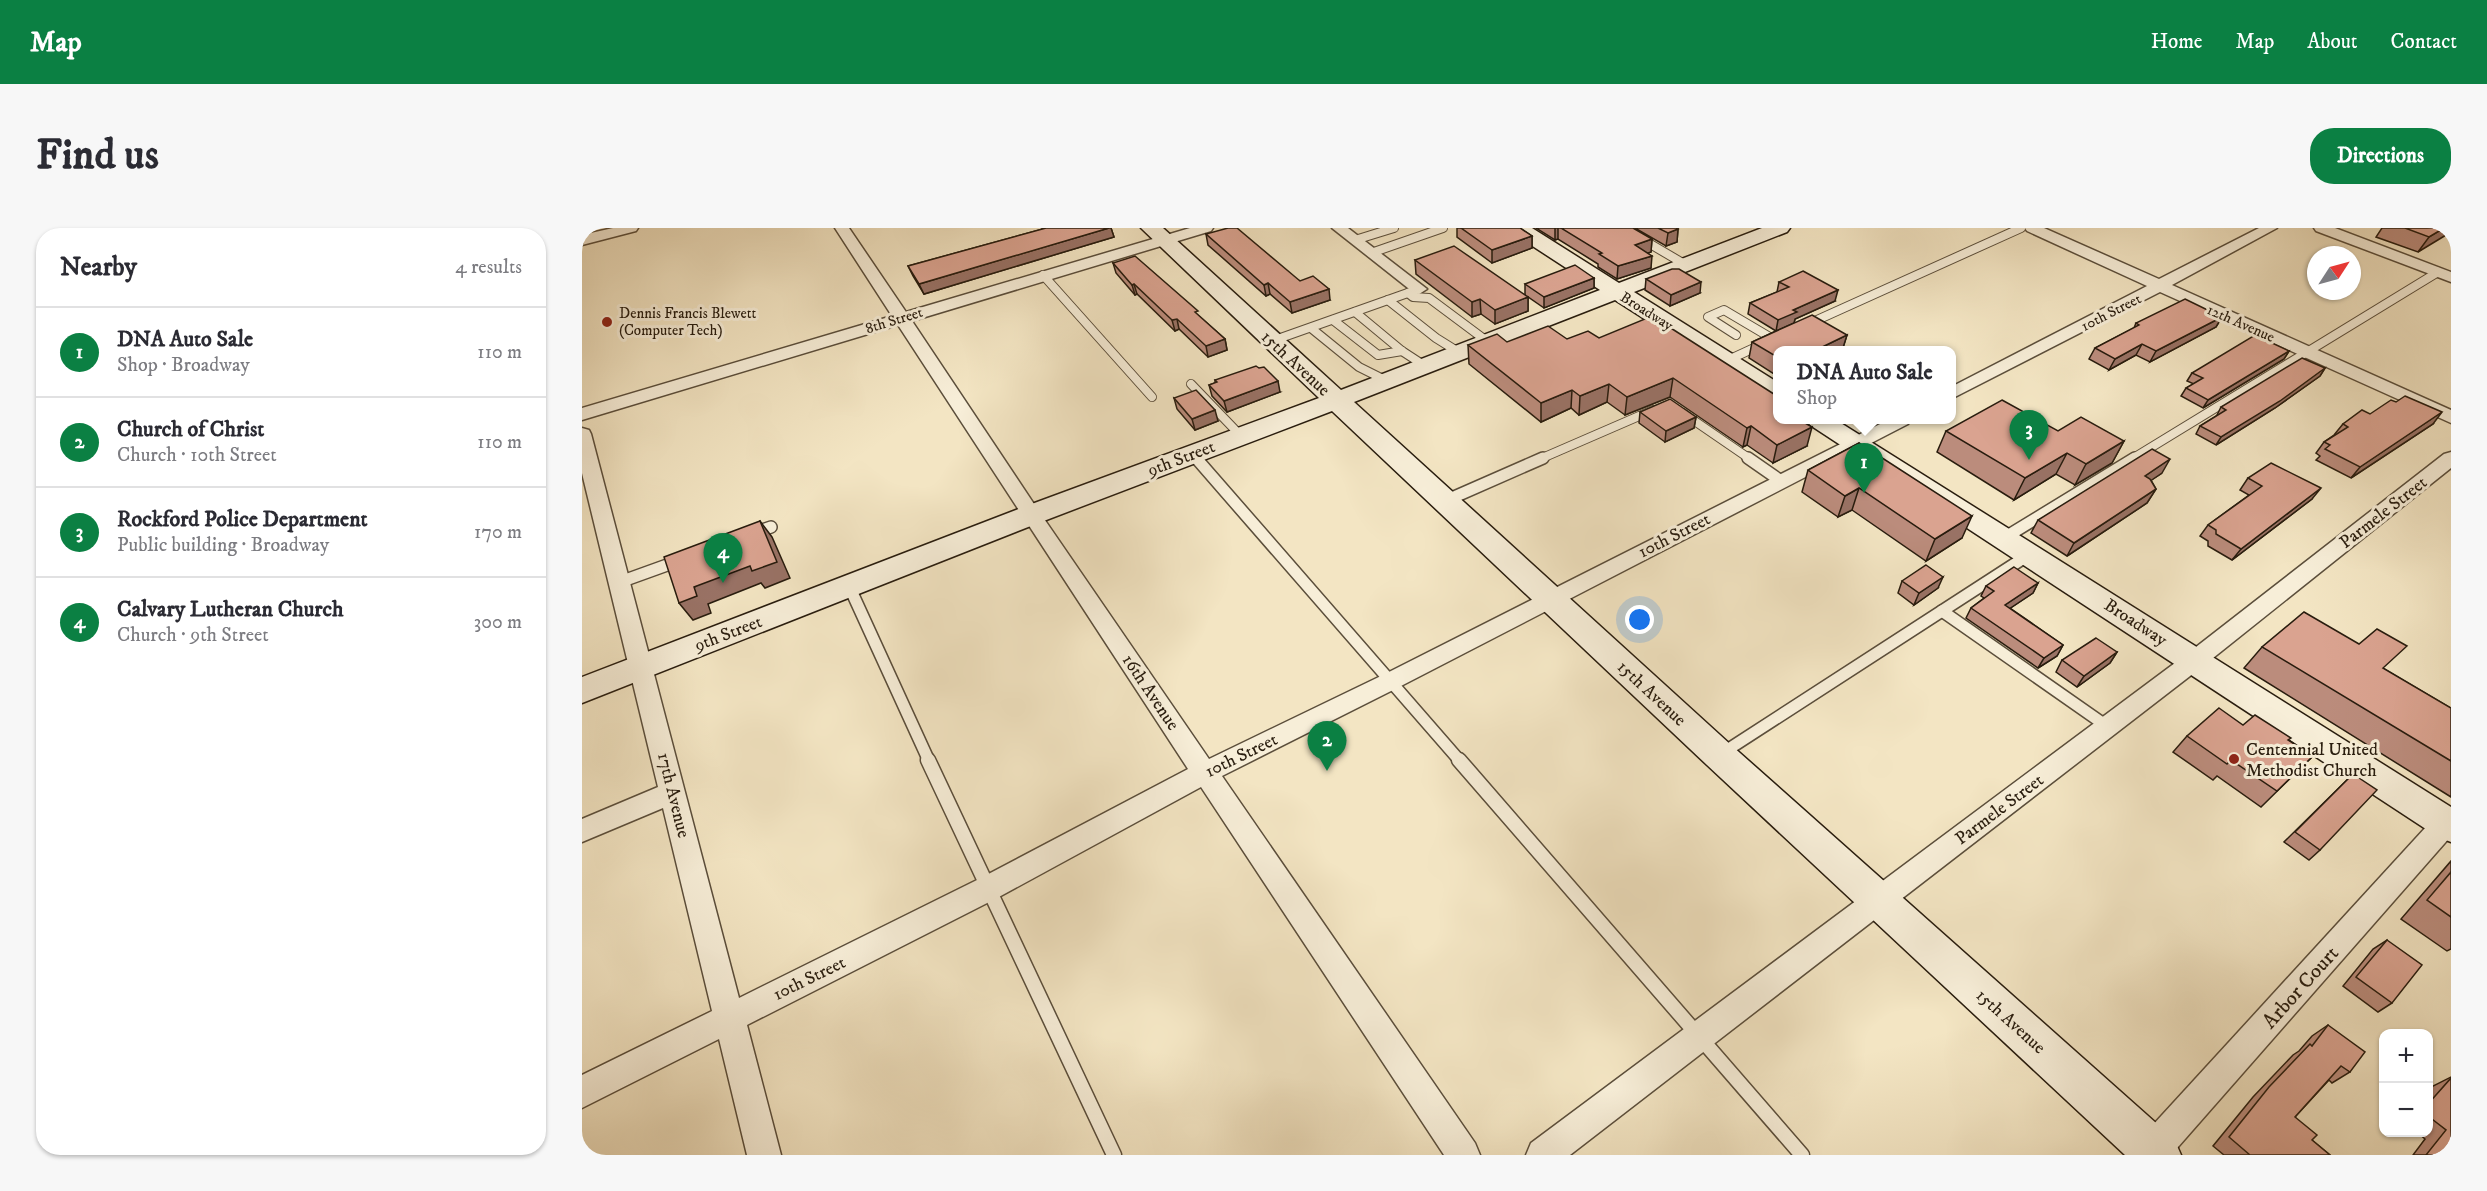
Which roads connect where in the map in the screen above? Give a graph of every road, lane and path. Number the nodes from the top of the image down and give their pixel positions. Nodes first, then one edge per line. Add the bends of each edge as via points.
1 (631, 228) edge
2 (842, 228) edge
3 (1206, 228) edge
4 (1339, 228) edge
5 (1394, 228) edge
6 (1443, 228) edge
7 (1518, 228) edge
8 (1623, 228) edge
9 (1780, 228) edge
10 (2021, 228) edge
11 (2032, 228) edge
12 (2270, 228) edge
13 (2321, 228) edge
14 (1157, 234) edge
15 (582, 240) edge
16 (1355, 240) junction
17 (1371, 253) junction
18 (1686, 265) junction
19 (2444, 274) edge
20 (1043, 276) junction
21 (2161, 286) junction
22 (1413, 291) junction
23 (1618, 292) junction
24 (1388, 300) junction
25 (1355, 312) junction
26 (901, 317) junction
27 (1333, 320) junction
28 (1311, 328) junction
29 (1795, 330) edge
30 (1784, 334) edge
31 (1736, 335) dead end
32 (1773, 339) junction
33 (1272, 341) junction
34 (1488, 342) junction
35 (1402, 351) junction
36 (2307, 352) junction
37 (1460, 353) junction
38 (1726, 361) junction
39 (1425, 366) junction
40 (1387, 381) junction
41 (1191, 384) dead end
42 (1773, 390) edge
43 (1956, 391) edge
44 (1152, 397) dead end
45 (1335, 401) junction
46 (1658, 407) edge
47 (1678, 409) edge
48 (582, 414) edge
49 (2451, 417) edge
50 (1826, 424) edge
51 (1893, 424) edge
52 (582, 434) edge
53 (1241, 436) junction
54 (1856, 442) junction
55 (1193, 454) junction
56 (2451, 458) edge
57 (1781, 481) junction
58 (1445, 501) junction
59 (1030, 515) junction
60 (771, 527) dead end
61 (2004, 538) junction
62 (738, 539) edge
63 (2030, 554) junction
64 (695, 555) edge
65 (620, 582) junction
66 (849, 586) junction
67 (1550, 598) junction
68 (1942, 611) junction
69 (2195, 660) junction
70 (641, 667) junction
71 (1391, 681) junction
72 (582, 690) edge
73 (2108, 727) junction
74 (1719, 755) junction
75 (1206, 772) junction
76 (673, 792) junction
77 (2449, 821) edge
78 (582, 831) edge
79 (987, 889) junction
80 (1879, 901) junction
81 (730, 1017) junction
82 (1698, 1036) junction
83 (582, 1092) edge
84 (2156, 1153) edge
85 (764, 1155) edge
86 (1114, 1155) edge
87 (1463, 1155) edge
88 (1543, 1155) edge
89 (1802, 1155) edge

1 - 15 street
2 - 26 street, 16th Avenue
3 - 14 street, 8th Street
4 - 16 street
5 - 16 lane
6 - 17 lane
7 - 23 street, Broadway
8 - 18 lane
9 - 18 street, 9th Street
10 - 29 lane
11 - 21 street, 12th Avenue
12 - 21 street, 10th Street
13 - 19 street
14 - 20 street, 8th Street
14 - 33 street, 15th Avenue
16 - 17 street
17 - 22 street
18 - 23 street, 9th Street
19 - 36 lane
20 - 26 street, 8th Street
20 - 44 lane
21 - 36 street, 12th Avenue
21 - 43 street, 10th Street
22 - 24 lane
22 - 34 lane via 1413,297 1429,298
23 - 34 street, 9th Street
23 - 38 street, Broadway
24 - 25 lane
24 - 37 lane
25 - 27 lane
25 - 35 lane
26 - 48 street, 8th Street
26 - 59 street, 16th Avenue
27 - 28 lane
27 - 35 lane via 1378,355
28 - 33 lane
28 - 40 lane via 1359,367
30 - 32 lane
31 - 32 lane via 1708,317 1724,310
32 - 38 lane
33 - 45 street, 15th Avenue
34 - 37 street, 9th Street
35 - 39 lane
36 - 49 street, 12th Avenue
36 - 61 lane
37 - 39 street, 9th Street
38 - 42 street, Broadway
39 - 40 street, 9th Street
40 - 45 street, 9th Street
41 - 53 lane
45 - 53 street, 9th Street
45 - 58 street, 15th Avenue
46 - 58 lane
47 - 57 lane
50 - 54 street, Broadway
51 - 54 street, 10th Street
52 - 65 street, 17th Avenue
53 - 55 street, 9th Street
54 - 57 street, 10th Street
54 - 61 street, Broadway
55 - 59 street, 9th Street
55 - 71 lane
56 - 69 street, Parmele Street
57 - 67 street, 10th Street
58 - 67 street, 15th Avenue
59 - 66 street, 9th Street
59 - 75 street, 16th Avenue
60 - 62 lane
61 - 63 street, Broadway
63 - 68 lane
63 - 69 street, Broadway
64 - 65 lane
65 - 70 street, 17th Avenue
66 - 70 street, 9th Street
66 - 79 lane
67 - 71 street, 10th Street
67 - 74 street, 15th Avenue
68 - 73 lane
68 - 74 lane
69 - 73 street, Parmele Street
69 - 77 street, Broadway
70 - 72 street, 9th Street
70 - 76 street, 17th Avenue
71 - 75 street, 10th Street
71 - 82 lane
73 - 80 street, Parmele Street
74 - 80 street, 15th Avenue
75 - 79 street, 10th Street
75 - 87 street, 16th Avenue
76 - 78 street
76 - 81 street, 17th Avenue
77 - 84 street, Arbor Court
79 - 81 street, 10th Street
79 - 86 lane
80 - 82 street, Parmele Street
80 - 84 street, 15th Avenue
81 - 83 street, 10th Street
81 - 85 street, 17th Avenue
82 - 88 street, Parmele Street
82 - 89 lane

